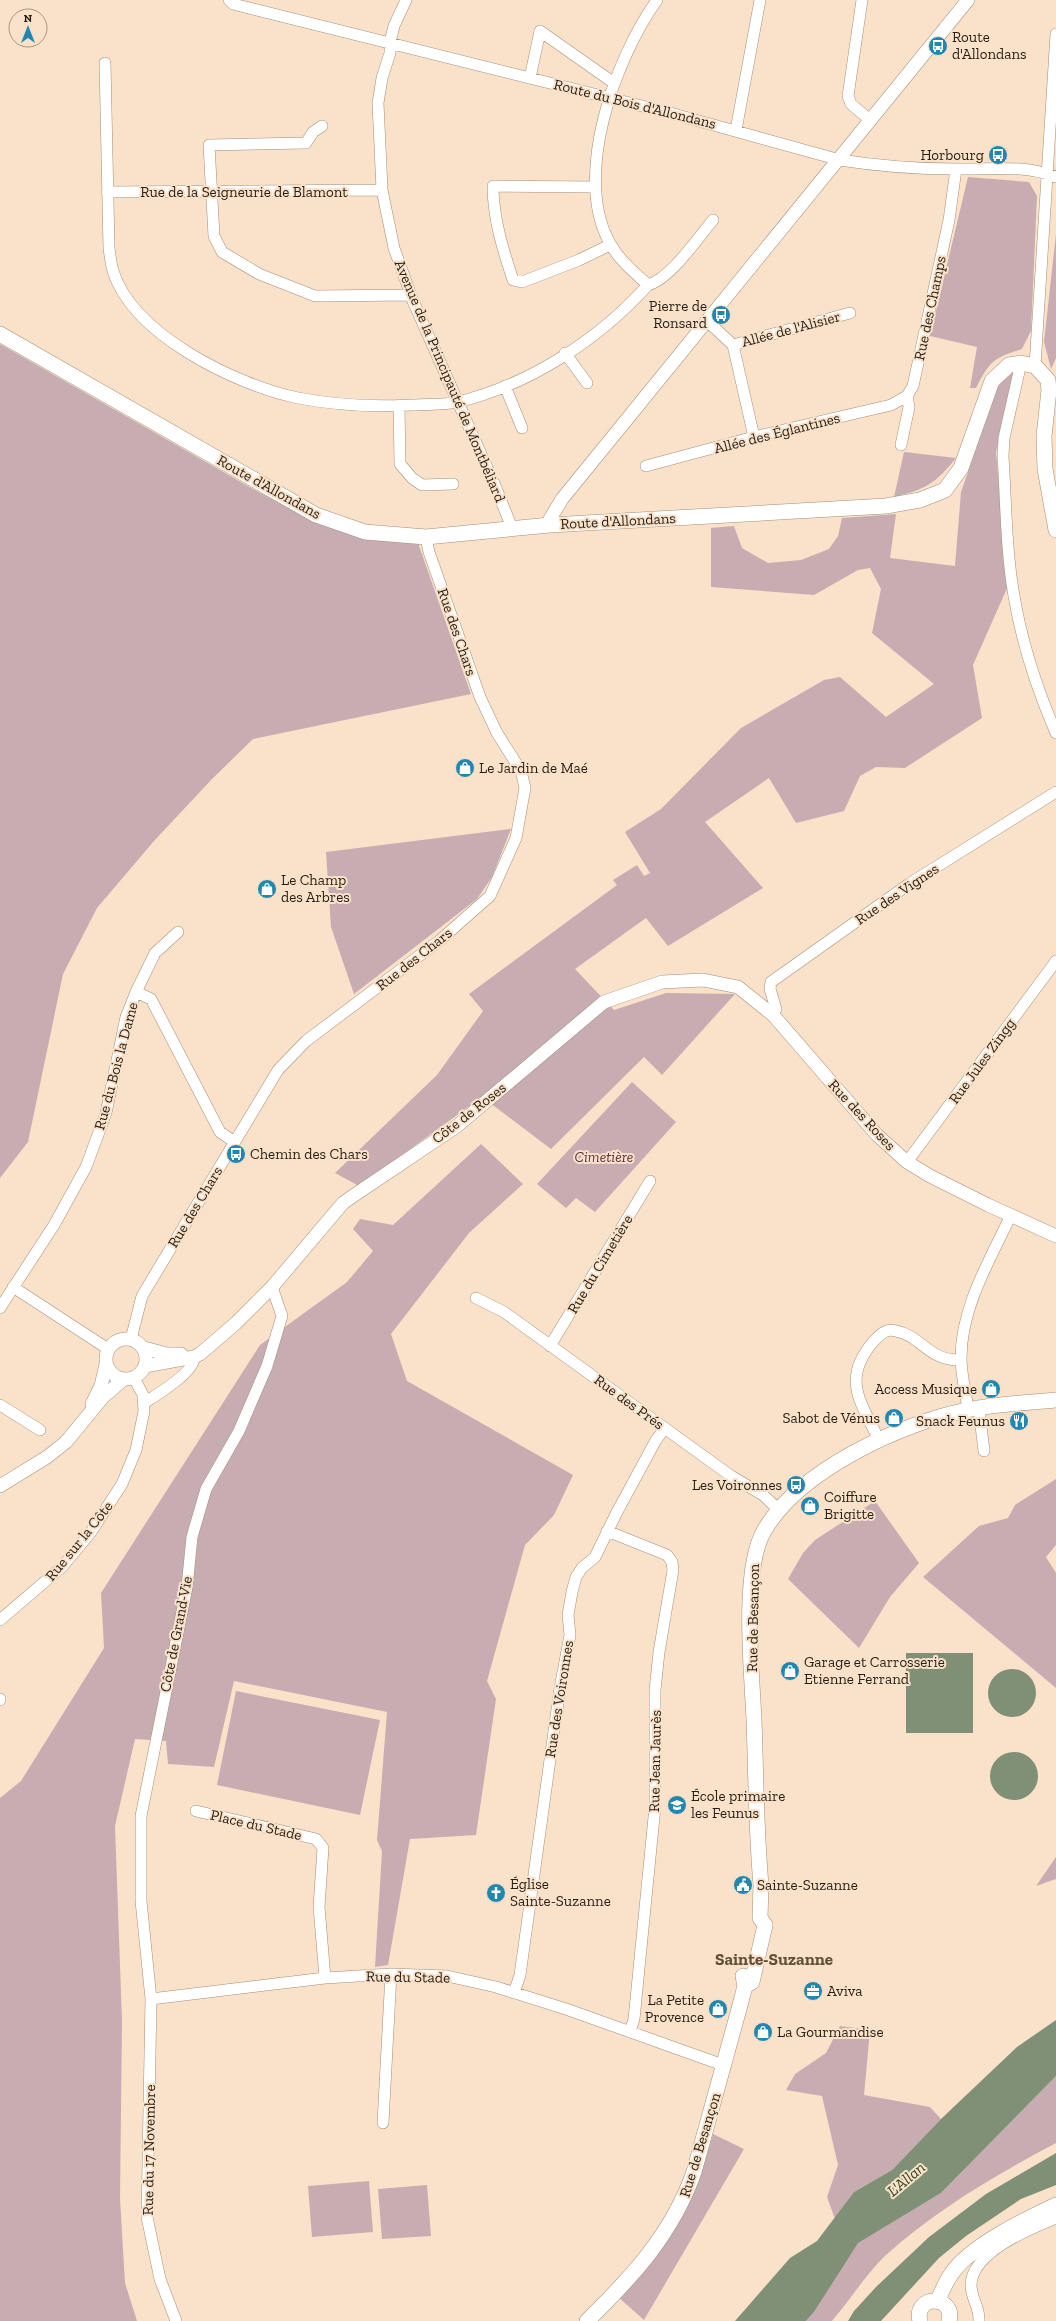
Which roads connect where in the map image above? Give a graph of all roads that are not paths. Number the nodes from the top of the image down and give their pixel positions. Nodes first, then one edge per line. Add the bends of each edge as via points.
1 (229, 0) edge
2 (406, 0) edge
3 (657, 0) edge
4 (760, 0) edge
5 (862, 0) edge
6 (968, 0) edge
7 (1056, 34) edge
8 (390, 42) junction
9 (105, 63) dead end
10 (530, 78) junction
11 (614, 82) junction
12 (611, 98) junction
13 (870, 120) junction
14 (322, 126) dead end
15 (736, 130) junction
16 (840, 160) junction
17 (956, 169) junction
18 (1052, 175) edge
19 (595, 187) junction
20 (382, 190) junction
21 (107, 192) junction
22 (211, 192) junction
23 (713, 220) dead end
24 (610, 245) junction
25 (648, 285) junction
26 (411, 295) junction
27 (850, 313) dead end
28 (706, 320) junction
29 (0, 334) edge
30 (733, 345) junction
31 (565, 353) junction
32 (1028, 364) junction
33 (587, 383) dead end
34 (505, 386) junction
35 (907, 396) junction
36 (457, 402) junction
37 (399, 405) junction
38 (522, 428) dead end
39 (754, 437) junction
40 (901, 445) dead end
41 (646, 466) dead end
42 (454, 484) dead end
43 (550, 525) junction
44 (512, 528) junction
45 (1056, 530) edge
46 (426, 537) junction
47 (1056, 733) edge
48 (1056, 792) edge
49 (178, 932) dead end
50 (1056, 960) edge
51 (136, 992) junction
52 (773, 1014) junction
53 (234, 1141) junction
54 (907, 1162) junction
55 (650, 1182) dead end
56 (1011, 1215) junction
57 (1056, 1236) edge
58 (12, 1286) junction
59 (272, 1287) junction
60 (476, 1298) dead end
61 (0, 1308) edge
62 (131, 1339) junction
63 (550, 1346) junction
64 (144, 1348) junction
65 (108, 1349) junction
66 (199, 1353) junction
67 (961, 1360) junction
68 (106, 1364) junction
69 (145, 1366) junction
70 (129, 1379) junction
71 (1056, 1400) edge
72 (144, 1403) junction
73 (0, 1405) edge
74 (973, 1409) junction
75 (84, 1418) junction
76 (665, 1428) junction
77 (40, 1430) dead end
78 (879, 1440) junction
79 (984, 1451) dead end
80 (0, 1486) edge
81 (780, 1510) junction
82 (607, 1531) junction
83 (0, 1620) edge
84 (196, 1811) dead end
85 (391, 1974) junction
86 (325, 1978) junction
87 (514, 1993) junction
88 (151, 1999) junction
89 (630, 2032) junction
90 (723, 2065) junction
91 (383, 2123) dead end
92 (1056, 2205) edge
93 (1056, 2218) edge
94 (938, 2300) junction
95 (176, 2321) edge
96 (587, 2321) edge
97 (920, 2321) edge
98 (949, 2321) edge
99 (979, 2321) edge

1 - 8 street, Route du Bois d'Allondans via 233,4
2 - 8 street, Avenue de la Principauté de Montbéliard
3 - 11 street via 641,22
4 - 15 street
5 - 13 street via 848,96 851,104
6 - 13 street
7 - 18 street
8 - 10 street, Route du Bois d'Allondans
8 - 20 street, Avenue de la Principauté de Montbéliard via 390,53 378,103
9 - 21 street
10 - 11 street via 540,31
10 - 12 street, Route du Bois d'Allondans
11 - 12 street
12 - 15 street, Route du Bois d'Allondans
12 - 19 street via 600,134
13 - 16 street
14 - 22 street via 313,132 306,143 209,145
15 - 16 street, Route du Bois d'Allondans
16 - 17 street, Route du Bois d'Allondans via 864,164
16 - 28 street
17 - 18 street, Route du Bois d'Allondans via 998,167
17 - 35 street, Rue des Champs via 950,220 913,386
18 - 32 street
19 - 24 street via 599,215
19 - 24 street via 493,186 493,202 499,233 513,280 522,282
20 - 22 street, Rue de la Seigneurie de Blamont
20 - 26 street, Avenue de la Principauté de Montbéliard via 394,248
21 - 22 street, Rue de la Seigneurie de Blamont
21 - 37 street via 109,248 113,271 122,289 140,313 163,335 220,370 266,389 298,398 337,403
22 - 26 street via 214,236 222,252 259,274 316,296
23 - 25 street via 673,266 656,283
24 - 25 street via 622,261
25 - 31 street via 627,308 586,341
26 - 36 street, Avenue de la Principauté de Montbéliard
27 - 30 street, Allée de l'Alisier
28 - 30 street
28 - 43 street via 562,499 550,519
29 - 46 main road, Route d'Allondans via 316,515 365,532
30 - 39 street
31 - 33 street
31 - 34 street via 543,369
32 - 43 main road, Route d'Allondans via 1009,365 992,381 961,468 945,490 920,500 886,506
32 - 45 main road via 1048,380 1044,436 1045,468
32 - 47 street via 1004,438 1004,468 1014,595 1019,622 1040,696
34 - 36 street
34 - 38 street
35 - 39 street, Allée des Églantines via 891,405
35 - 40 street, Rue des Champs via 910,407
36 - 37 street
36 - 44 street, Avenue de la Principauté de Montbéliard
37 - 42 street via 400,464 422,485
39 - 41 street, Allée des Églantines
43 - 44 main road, Route d'Allondans
44 - 46 main road, Route d'Allondans
46 - 53 street, Rue des Chars via 480,697 524,782 516,838 490,896 439,941 306,1042 278,1070
48 - 52 street, Rue des Vignes via 910,884 771,982 770,989 776,1009
49 - 51 street, Rue du Bois la Dame via 155,953
50 - 54 street, Rue Jules Zingg
51 - 53 street via 151,999 220,1132
51 - 58 street, Rue du Bois la Dame via 126,1017 106,1114 86,1167 54,1225
52 - 54 street, Rue des Roses via 877,1135
52 - 59 street, Côte de Roses via 738,987 704,980 662,982 604,1002 457,1126 343,1203
53 - 62 street, Rue des Chars via 142,1296
54 - 56 street, Rue des Roses via 930,1176
55 - 63 street, Rue du Cimetière
56 - 57 street, Rue des Roses
56 - 67 street via 971,1303 963,1334
58 - 61 street, Rue du Bois la Dame
58 - 65 street
59 - 66 street, Côte de Roses via 236,1323
59 - 88 street, Côte de Grand-Vie via 282,1316 267,1366 239,1431 206,1489 192,1537 187,1587 141,1816 141,1901
60 - 63 street, Rue des Prés via 504,1312
62 - 64 street
62 - 65 street via 122,1339
63 - 76 street, Rue des Prés
64 - 66 street, Côte de Roses via 167,1354
64 - 69 street
65 - 68 street
66 - 69 street, Côte de Roses
66 - 72 street via 193,1366 185,1374
67 - 74 street
67 - 78 street via 935,1356 898,1331 882,1332 865,1352 855,1374 856,1390
68 - 70 street via 113,1374
68 - 75 street via 100,1386
69 - 70 street via 141,1373
70 - 72 street, Rue sur la Côte via 143,1395
70 - 75 street via 102,1397
71 - 74 main road, Rue de Besançon
72 - 83 street, Rue sur la Côte via 136,1450 112,1503 62,1567
73 - 77 street
74 - 78 main road, Rue de Besançon
74 - 79 street
75 - 80 street via 66,1442
76 - 81 street, Rue des Prés via 731,1476 763,1495
76 - 82 street, Rue des Voironnes
78 - 81 main road, Rue de Besançon via 830,1467
81 - 90 main road, Rue de Besançon via 763,1532 757,1547 751,1603 760,1918 764,1925 752,1982 745,1986
82 - 87 street, Rue des Voironnes via 595,1557 576,1577 570,1599 570,1635 560,1688 520,1975
82 - 89 street, Rue Jean Jaurès via 667,1555 672,1562 673,1570 656,1682 655,1807 634,2019
84 - 86 street, Place du Stade via 316,1838 323,1848 319,1907
85 - 86 street, Rue du Stade
85 - 87 street, Rue du Stade via 447,1976
85 - 91 street
86 - 88 street, Rue du Stade
87 - 89 street, Rue du Stade
88 - 95 street, Rue du 17 Novembre via 147,2217 160,2279
89 - 90 street, Rue du Stade
90 - 96 main road, Rue de Besançon via 694,2172 686,2197 673,2222 648,2256
92 - 94 main road via 1013,2225 974,2252 952,2272
93 - 99 street via 1004,2243 982,2260 974,2273 971,2286 979,2311
94 - 97 main road via 923,2305 919,2314
94 - 98 main road via 947,2306 950,2312

